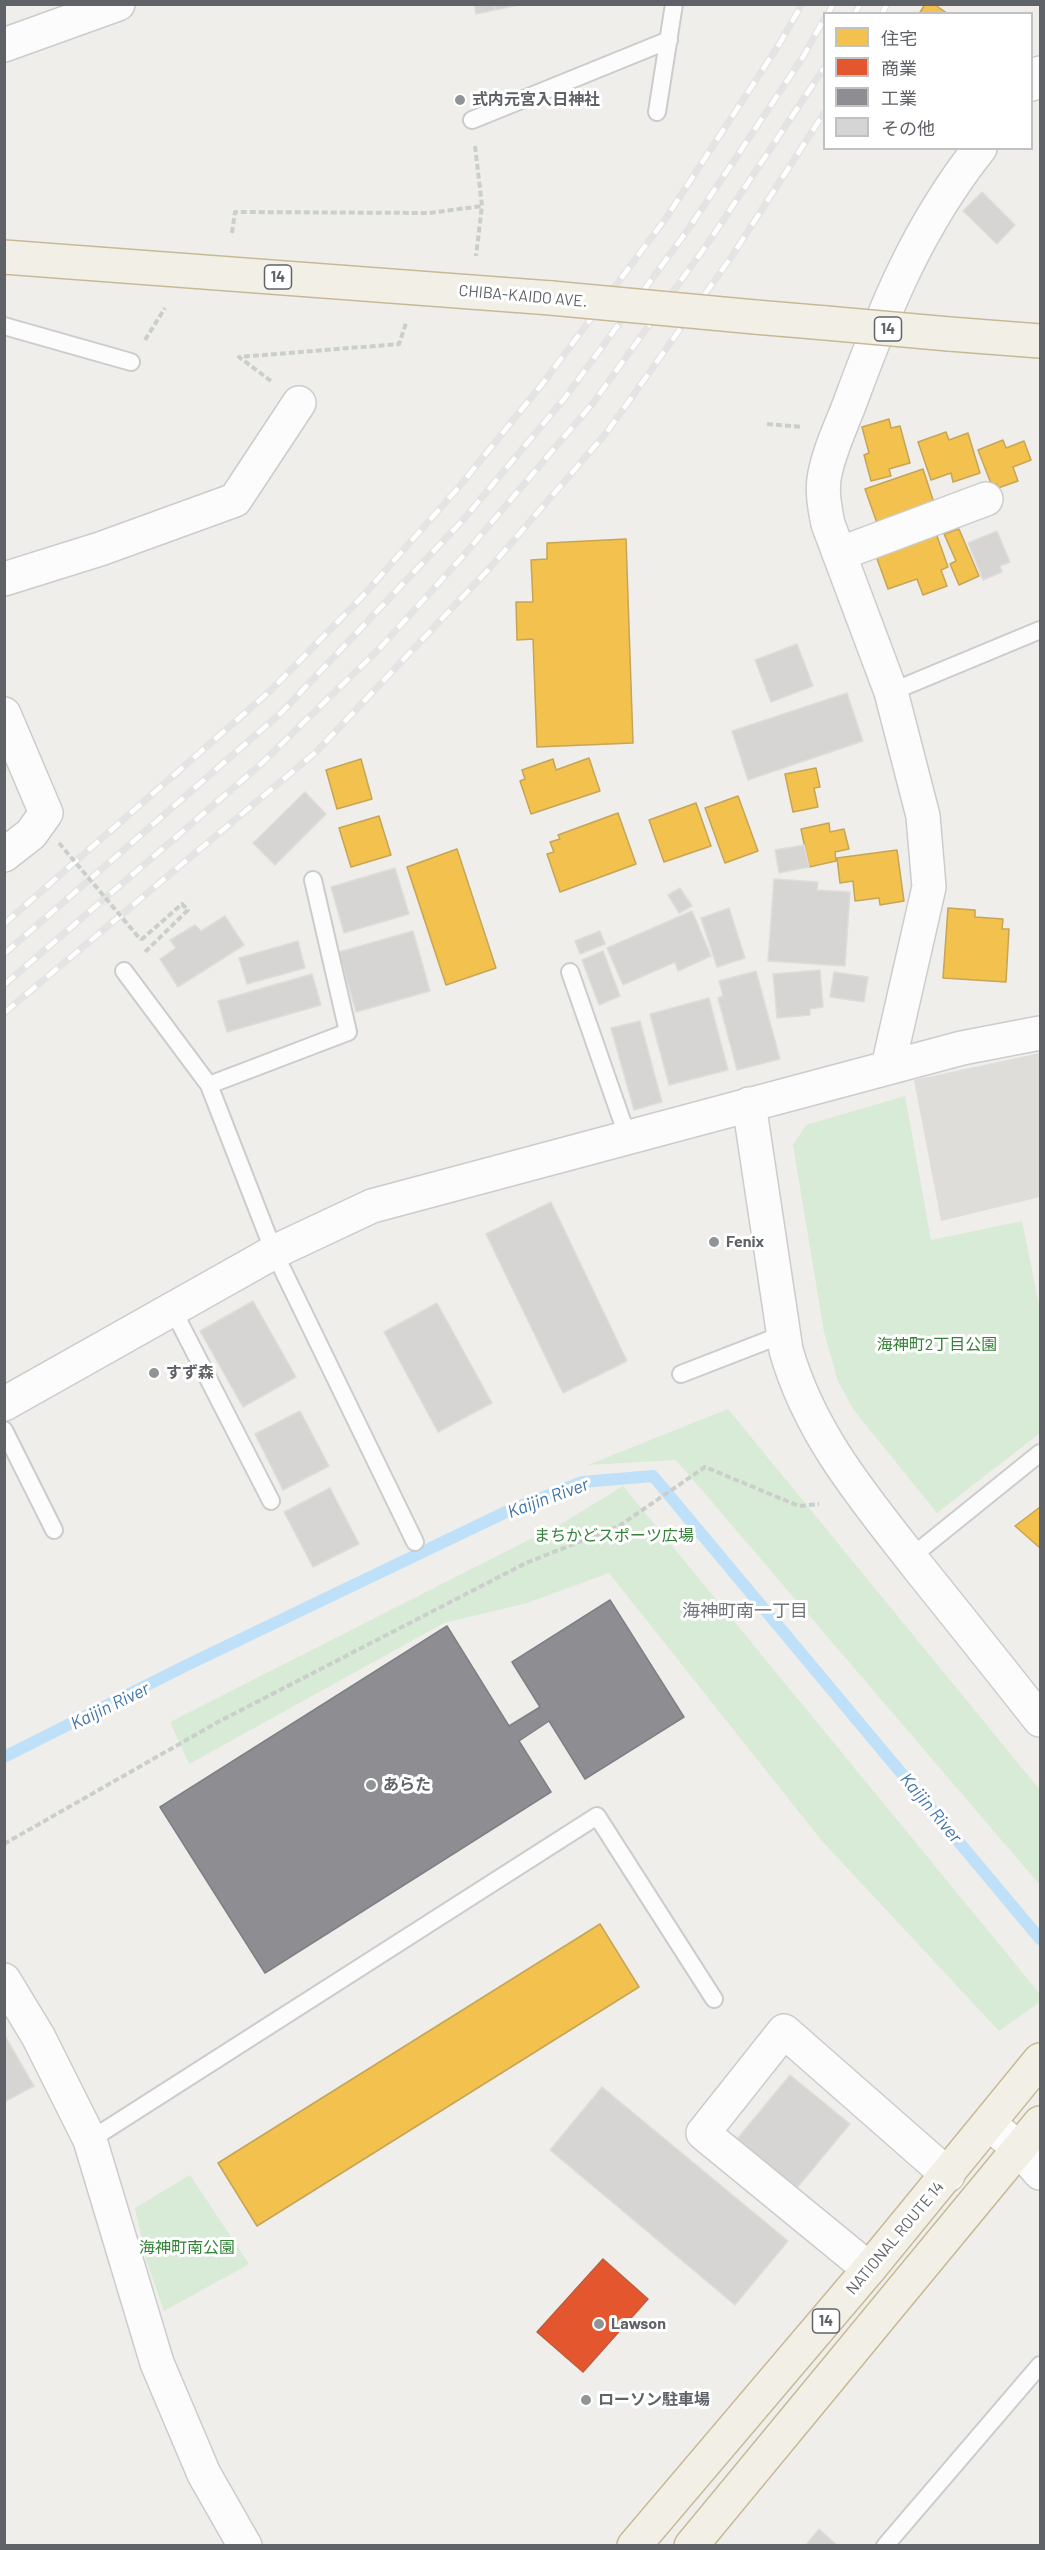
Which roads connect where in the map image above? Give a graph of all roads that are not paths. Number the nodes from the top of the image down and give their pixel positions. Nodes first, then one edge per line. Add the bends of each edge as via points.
1 (118, 4) edge
2 (674, 4) edge
3 (669, 40) junction
4 (4, 45) edge
5 (657, 112) dead end
6 (472, 120) road end
7 (979, 150) edge
8 (4, 257) edge
9 (4, 326) edge
10 (1041, 341) edge
11 (131, 362) road end
12 (299, 403) road end
13 (986, 499) dead end
14 (839, 554) junction
15 (4, 579) edge
16 (1041, 630) edge
17 (891, 692) junction
18 (4, 714) edge
19 (4, 855) edge
20 (313, 880) dead end
21 (124, 971) dead end
22 (570, 972) dead end
23 (1041, 1033) edge
24 (888, 1067) junction
25 (209, 1085) junction
26 (749, 1104) junction
27 (628, 1138) junction
28 (274, 1252) junction
29 (174, 1310) junction
30 (784, 1334) junction
31 (681, 1374) dead end
32 (4, 1404) edge
33 (4, 1430) edge
34 (1041, 1453) edge
35 (271, 1501) dead end
36 (54, 1530) dead end
37 (415, 1542) dead end
38 (911, 1557) junction
39 (1041, 1720) edge
40 (4, 1980) edge
41 (714, 1999) dead end
42 (1041, 2060) edge
43 (1041, 2123) edge
44 (990, 2124) junction
45 (90, 2140) junction
46 (1019, 2149) junction
47 (1041, 2173) edge
48 (948, 2175) junction
49 (869, 2270) junction
50 (1041, 2365) edge
51 (245, 2546) edge
52 (634, 2546) edge
53 (691, 2546) edge
54 (885, 2546) edge

1 - 4 street
2 - 3 lane
3 - 5 lane
3 - 6 lane
7 - 14 street via 932,214 908,259 831,454 823,497
8 - 10 highway, CHIBA-KAIDO AVE. / 14, bridge via 551,298
9 - 11 lane
12 - 15 street via 235,500
13 - 14 street
14 - 17 street
16 - 17 lane
17 - 24 street via 923,816 929,886
18 - 19 street via 46,813 31,834
20 - 25 lane via 348,1032
21 - 25 lane
22 - 27 lane
23 - 24 street
24 - 26 street
25 - 28 lane
26 - 27 street
26 - 30 street
27 - 28 street via 372,1206
28 - 29 street
28 - 37 lane
29 - 32 street
29 - 35 lane
30 - 31 lane
30 - 38 street via 796,1384 826,1444
33 - 36 lane
34 - 38 lane
38 - 39 street
40 - 45 street via 38,2036
41 - 45 lane via 597,1816
42 - 44 highway, NATIONAL ROUTE 14 / 14
43 - 46 highway, 14
44 - 46 street
44 - 48 highway, NATIONAL ROUTE 14 / 14
45 - 51 street via 157,2363 204,2474
46 - 47 street
46 - 53 highway, 14
48 - 49 highway, NATIONAL ROUTE 14 / 14
48 - 49 street via 784,2031 703,2133
49 - 52 highway, NATIONAL ROUTE 14 / 14
50 - 54 lane

